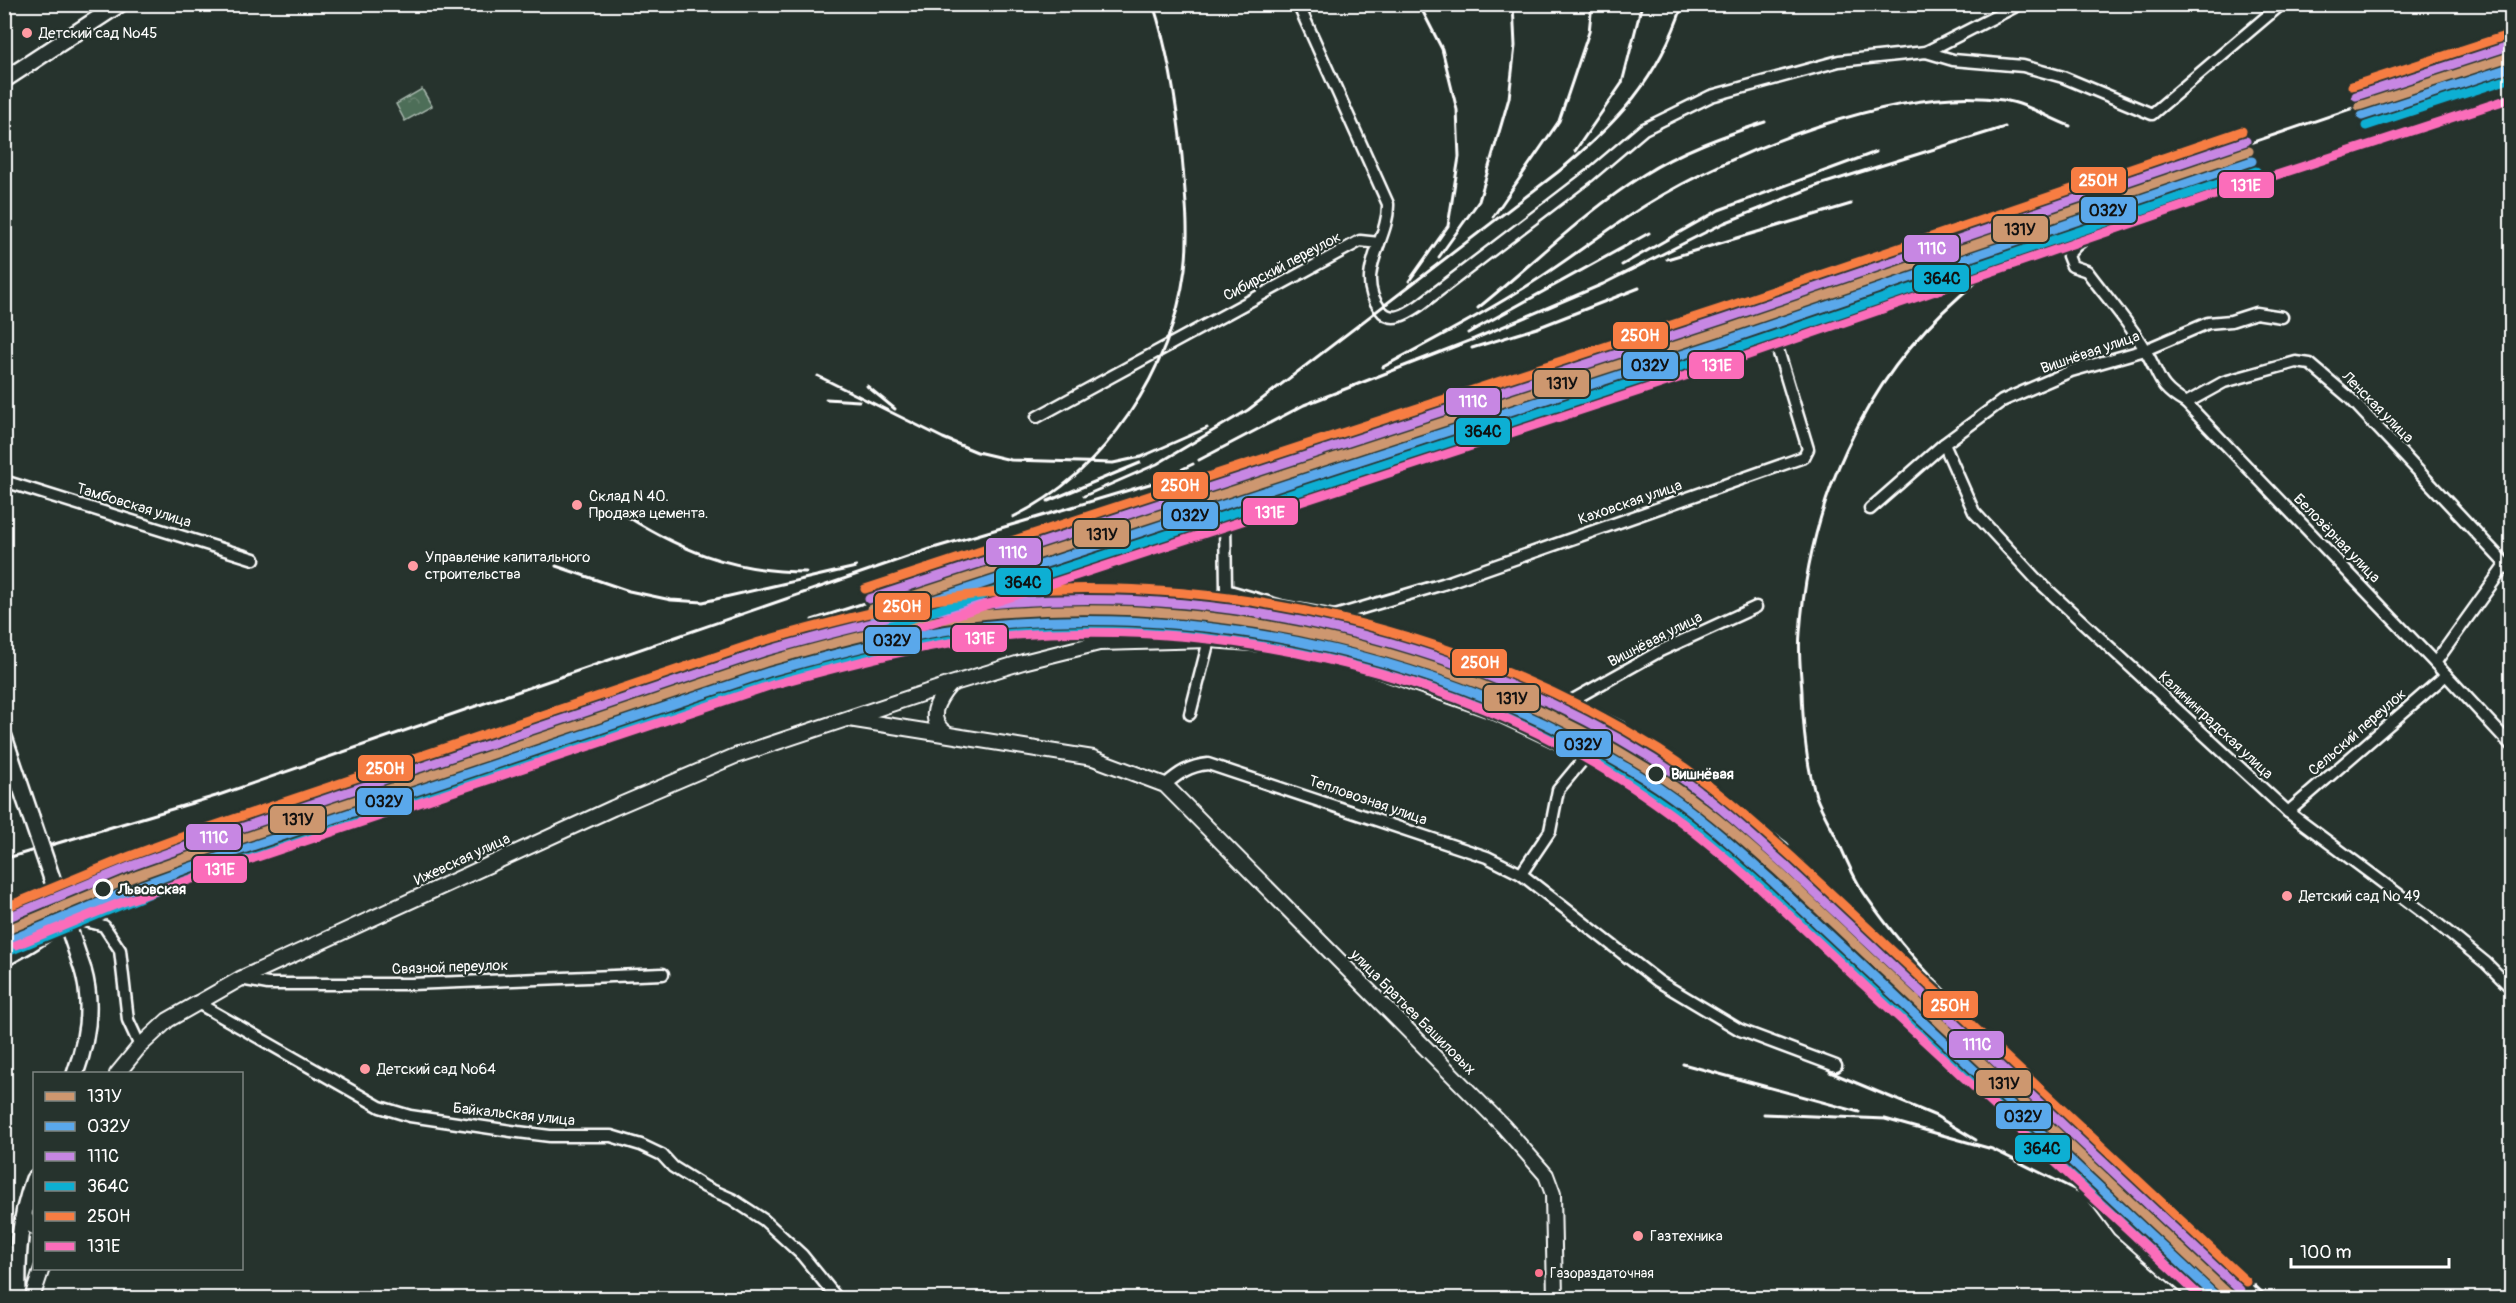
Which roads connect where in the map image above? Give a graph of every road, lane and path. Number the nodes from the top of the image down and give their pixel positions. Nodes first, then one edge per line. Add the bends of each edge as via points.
1 (120, 4) edge
2 (1298, 4) edge
3 (2020, 4) edge
4 (2278, 7) dead end
5 (1926, 52) junction
6 (4, 80) edge
7 (2206, 190) dead end
8 (1379, 243) junction
9 (1934, 276) dead end
10 (2282, 317) dead end
11 (1771, 327) junction
12 (2145, 350) junction
13 (2186, 403) junction
14 (1037, 417) dead end
15 (1944, 444) junction
16 (4, 481) edge
17 (1870, 509) dead end
18 (254, 559) dead end
19 (2509, 567) edge
20 (1226, 590) junction
21 (1756, 607) dead end
22 (1335, 616) junction
23 (1210, 640) junction
24 (2435, 663) junction
25 (2446, 675) junction
26 (951, 684) junction
27 (1569, 702) junction
28 (1190, 714) dead end
29 (847, 719) junction
30 (947, 734) junction
31 (4, 737) edge
32 (2511, 746) edge
33 (1587, 755) junction
34 (1165, 785) junction
35 (2288, 812) junction
36 (1784, 848) dead end
37 (1521, 874) junction
38 (4, 961) edge
39 (663, 974) dead end
40 (240, 979) junction
41 (2511, 989) edge
42 (196, 1002) junction
43 (140, 1046) junction
44 (1836, 1066) dead end
45 (76, 1072) edge
46 (119, 1072) edge
47 (33, 1182) edge
48 (24, 1210) junction
49 (33, 1226) edge
50 (42, 1270) edge
51 (18, 1299) edge
52 (32, 1299) edge
53 (837, 1299) edge
54 (1555, 1299) edge
55 (2199, 1299) edge

1 - 6 main road
2 - 8 street via 1384,191 1388,214
3 - 5 street
4 - 5 street via 2152,114 2063,77 2023,66 1953,60
5 - 8 street via 1817,67 1711,96 1644,129 1590,175 1403,315 1388,317 1373,298 1369,269
7 - 12 street via 2176,198 2131,222 2093,234 2072,248 2068,256 2072,266 2087,271
8 - 14 street, Сибирский переулок via 1360,241
9 - 11 street via 1883,288
10 - 12 street, Вишнёвая улица via 2256,314 2208,323
11 - 20 street via 1234,502 1225,520
11 - 22 street, Каховская улица via 1808,449 1804,456 1443,584
12 - 13 street, Белозёрная улица via 2157,379
12 - 15 street, Вишнёвая улица via 2071,371 2002,401
13 - 19 street, Ленская улица via 2224,382 2296,362 2310,364 2350,398
13 - 24 street, Белозёрная улица
15 - 17 street, Вишнёвая улица
15 - 35 street, Калининградская улица via 1974,512 2037,580
16 - 18 street, Тамбовская улица
19 - 24 street
20 - 22 street
20 - 23 street
21 - 27 street, Вишнёвая улица via 1660,651
22 - 27 street
23 - 26 street, Ижевская улица via 1099,644
23 - 28 street
23 - 33 street, Ижевская улица via 1301,648 1349,660 1492,711
24 - 25 street, Белозёрная улица
25 - 32 street, Белозёрная улица
25 - 35 street, Сельский переулок
26 - 29 street, Ижевская улица
26 - 30 street via 934,710 937,724
27 - 36 street via 1621,728
29 - 30 street
29 - 40 street, Ижевская улица via 746,752 654,789
30 - 34 street via 1093,758
31 - 45 main road, bridge via 83,970 87,1020
33 - 37 street via 1558,790 1550,831
33 - 55 street, Ижевская улица via 1675,811 1737,858 1989,1083 2075,1168 2120,1230
34 - 37 street, Тепловозная улица via 1193,765 1208,764 1487,857
34 - 54 street, улица Братьев Башиловых via 1503,1126 1546,1175 1553,1194
35 - 41 street, Калининградская улица via 2486,963
37 - 44 street, Тепловозная улица via 1658,981 1740,1030
38 - 43 street via 75,919 104,926 120,950 128,1020
39 - 40 street, Связной переулок via 411,984 268,984
40 - 42 street, Ижевская улица
42 - 43 street, Ижевская улица via 168,1020
42 - 53 street, Байкальская улица via 380,1107 410,1116 518,1132 611,1136 641,1145 764,1220 802,1256
43 - 46 street, Ижевская улица
47 - 48 main road
48 - 49 street via 25,1218
48 - 51 main road via 17,1246
50 - 52 street

